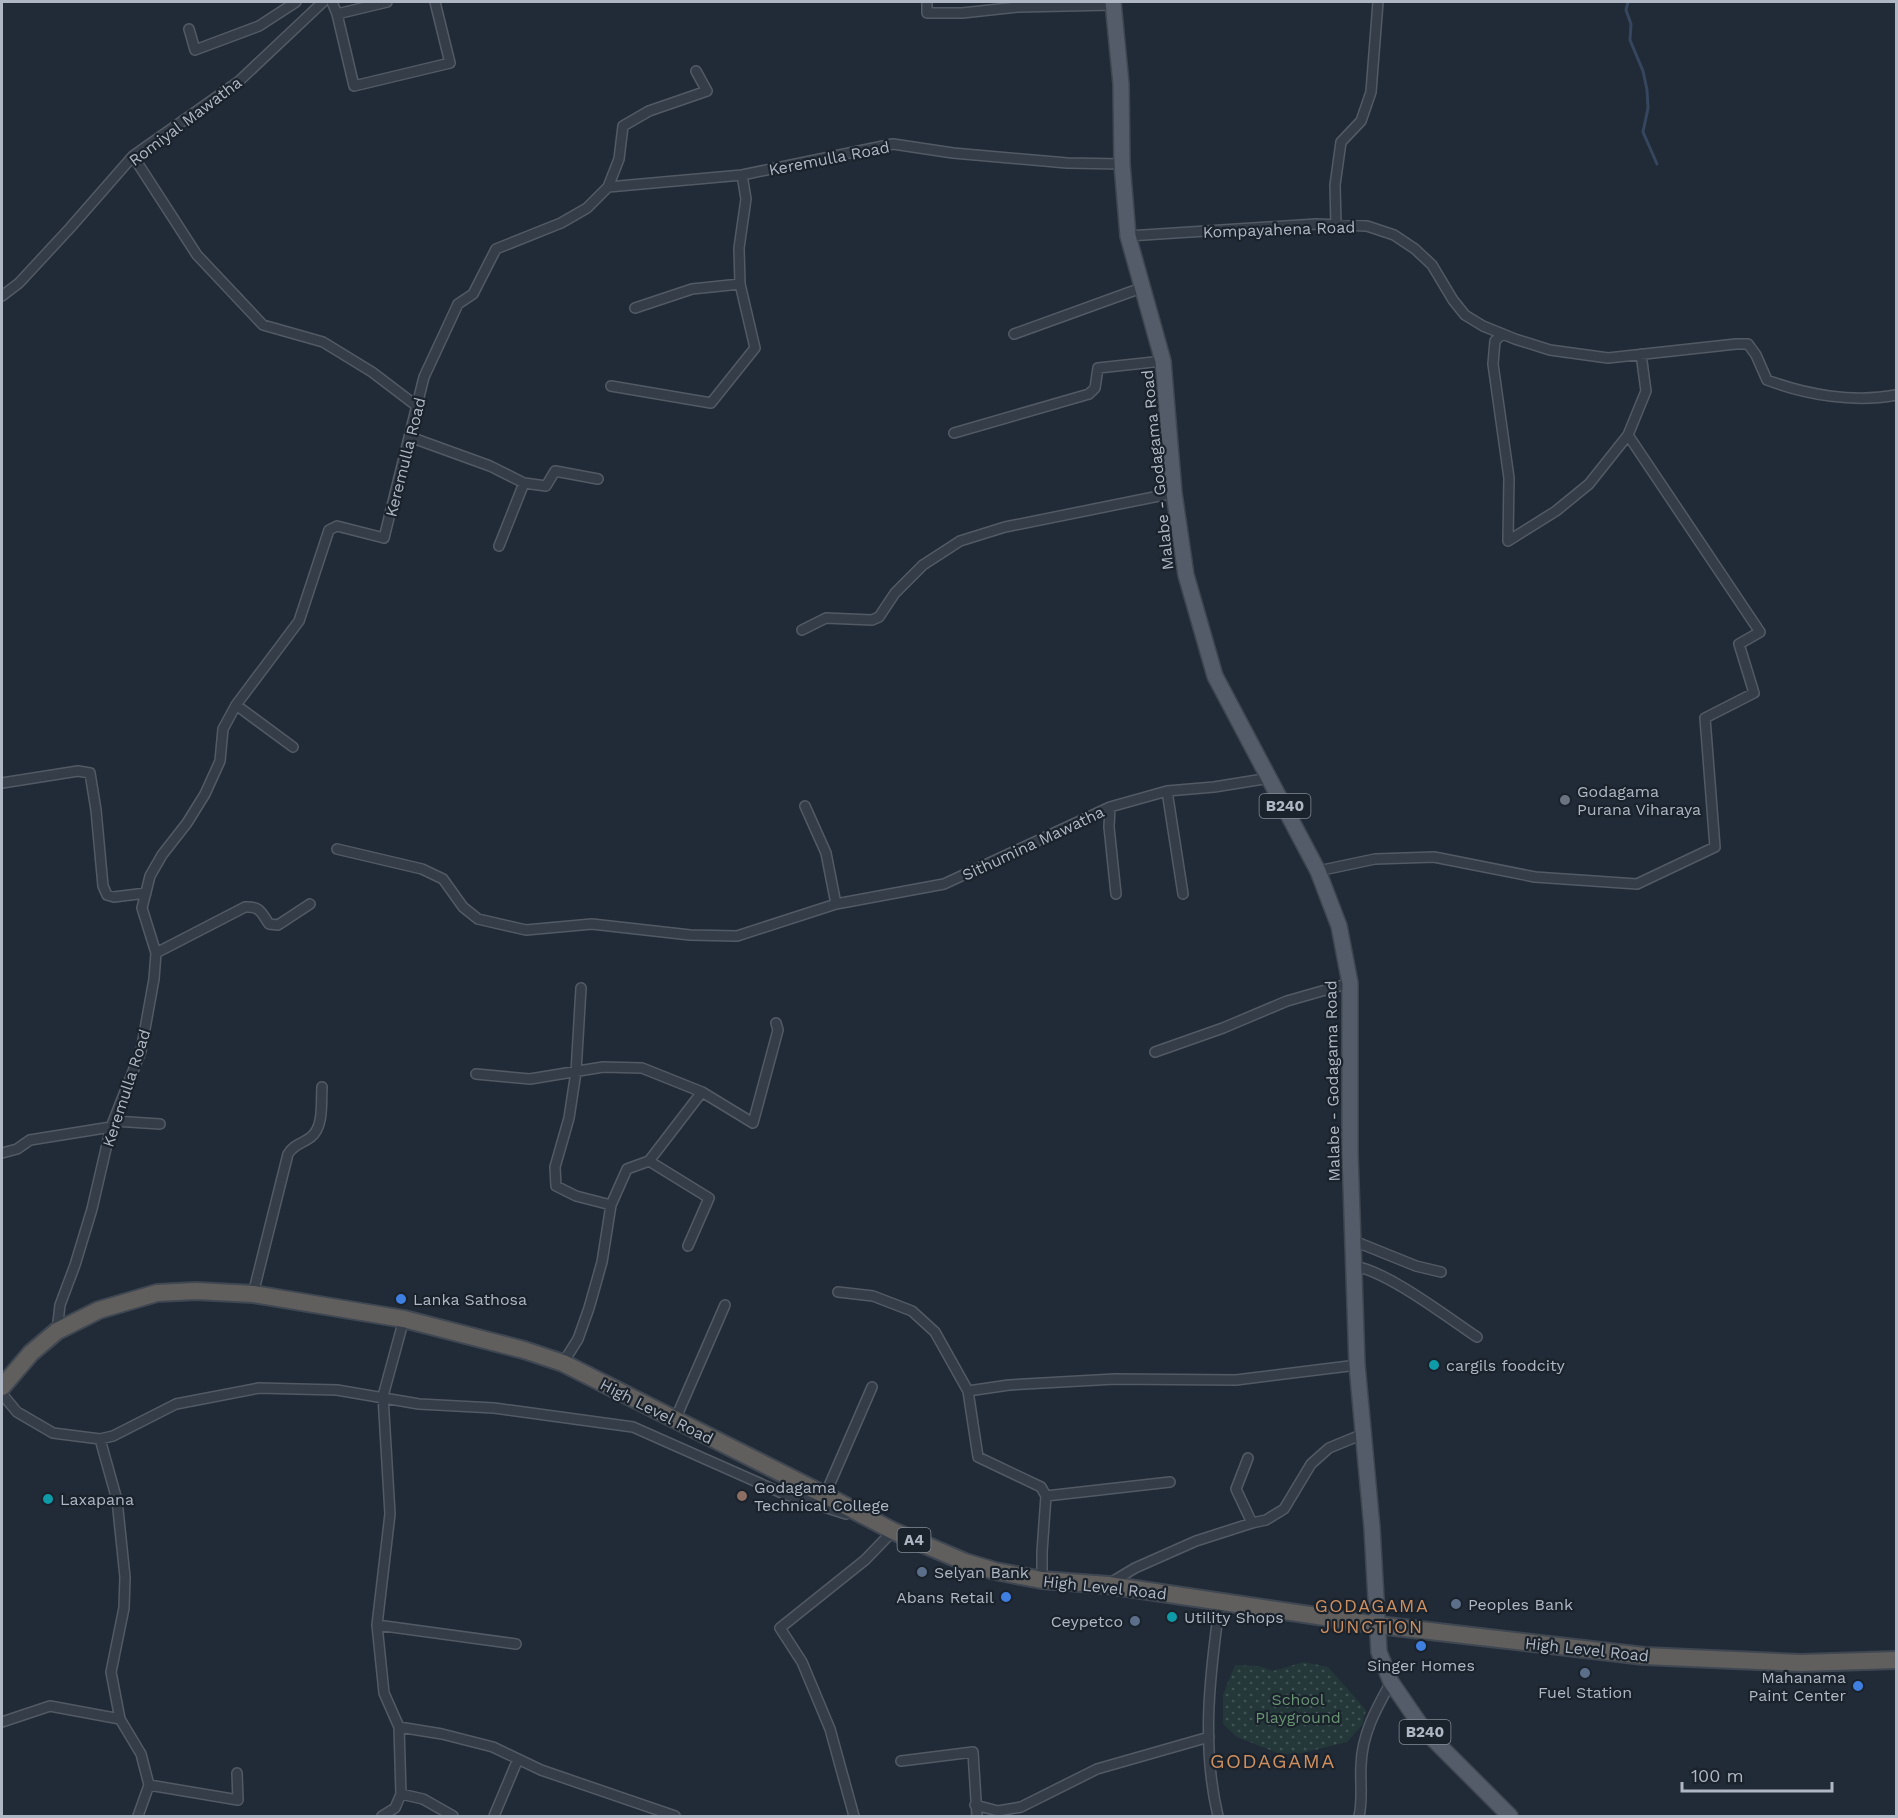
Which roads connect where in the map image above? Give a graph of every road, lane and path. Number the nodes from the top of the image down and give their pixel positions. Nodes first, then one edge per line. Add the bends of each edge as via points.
1 (296, 2) edge
2 (323, 2) edge
3 (332, 2) edge
4 (387, 2) edge
5 (435, 2) edge
6 (927, 2) edge
7 (1378, 2) edge
8 (1113, 3) edge
9 (338, 14) junction
10 (189, 29) dead end
11 (696, 71) dead end
12 (133, 156) junction
13 (1122, 164) junction
14 (742, 175) junction
15 (608, 187) junction
16 (1336, 225) junction
17 (1128, 236) junction
18 (740, 284) junction
19 (1144, 287) junction
20 (2, 297) edge
21 (635, 308) dead end
22 (1014, 334) dead end
23 (1502, 334) junction
24 (1641, 354) junction
25 (1163, 361) junction
26 (611, 386) dead end
27 (1896, 395) edge
28 (418, 407) junction
29 (954, 433) dead end
30 (1628, 435) junction
31 (410, 437) junction
32 (598, 479) dead end
33 (524, 483) junction
34 (1174, 493) junction
35 (499, 546) dead end
36 (802, 630) dead end
37 (236, 705) junction
38 (293, 747) dead end
39 (1270, 778) junction
40 (2, 783) edge
41 (1167, 791) junction
42 (805, 806) dead end
43 (1110, 807) junction
44 (337, 849) dead end
45 (1318, 871) junction
46 (146, 893) junction
47 (1116, 894) dead end
48 (1183, 894) dead end
49 (310, 904) dead end
50 (836, 904) junction
51 (156, 953) junction
52 (1350, 983) junction
53 (581, 988) dead end
54 (776, 1023) dead end
55 (1155, 1052) dead end
56 (576, 1072) junction
57 (477, 1074) dead end
58 (322, 1088) dead end
59 (702, 1092) junction
60 (113, 1124) junction
61 (160, 1124) dead end
62 (2, 1153) edge
63 (649, 1161) junction
64 (611, 1205) junction
65 (1354, 1241) junction
66 (688, 1246) dead end
67 (1353, 1266) junction
68 (1441, 1272) dead end
69 (838, 1292) dead end
70 (253, 1294) junction
71 (725, 1305) dead end
72 (404, 1319) junction
73 (57, 1331) junction
74 (1477, 1337) dead end
75 (563, 1363) junction
76 (1357, 1365) junction
77 (2, 1387) edge
78 (872, 1387) dead end
79 (968, 1391) junction
80 (2, 1394) edge
81 (383, 1396) junction
82 (675, 1420) junction
83 (1363, 1434) junction
84 (100, 1439) junction
85 (1248, 1458) dead end
86 (1170, 1482) dead end
87 (825, 1494) junction
88 (1046, 1496) junction
89 (1252, 1522) junction
90 (886, 1527) junction
91 (1042, 1580) junction
92 (1107, 1585) junction
93 (1220, 1601) junction
94 (377, 1624) junction
95 (1378, 1625) junction
96 (516, 1644) dead end
97 (1896, 1660) edge
98 (1391, 1682) junction
99 (120, 1719) junction
100 (2, 1722) edge
101 (399, 1726) junction
102 (1209, 1737) junction
103 (518, 1759) junction
104 (901, 1761) dead end
105 (237, 1773) dead end
106 (149, 1785) junction
107 (401, 1794) junction
108 (975, 1805) junction
109 (138, 1816) edge
110 (382, 1816) edge
111 (453, 1816) edge
112 (494, 1816) edge
113 (675, 1816) edge
114 (854, 1816) edge
115 (977, 1816) edge
116 (1218, 1816) edge
117 (1359, 1816) edge
118 (1510, 1816) edge

1 - 10 street via 260,26 195,50
2 - 12 street, Romiyal Mawatha via 238,82
3 - 9 street
4 - 9 street
5 - 9 street via 450,63 354,86
6 - 8 street via 927,13
7 - 16 street via 1371,92 1360,121 1341,142 1335,185
8 - 13 main road, Malabe - Godagama Road / B240 via 1121,84
11 - 15 street, Keremulla Road via 707,91 649,111 623,126 619,159
12 - 20 street, Romiyal Mawatha
12 - 28 street via 197,255 263,325 323,342
13 - 14 street, Keremulla Road via 1067,163 893,144
13 - 17 main road, Malabe - Godagama Road / B240
14 - 15 street, Keremulla Road
14 - 18 street via 746,199 739,248
15 - 28 street, Keremulla Road via 587,208 561,223 496,249 472,294 458,304 424,377
16 - 17 street, Kompayahena Road
16 - 23 street, Kompayahena Road via 1367,226 1394,235 1432,265 1465,315
17 - 19 main road, Malabe - Godagama Road / B240
18 - 21 street via 692,289
18 - 26 street via 755,348 711,403
19 - 22 street
19 - 25 main road, Malabe - Godagama Road / B240
23 - 24 street, Kompayahena Road via 1559,351 1608,358
23 - 30 street via 1496,341 1493,364 1509,478 1508,541 1556,511 1588,484
24 - 27 street, Kompayahena Road via 1748,344 1767,380 1773,383 1833,396 1875,399
24 - 30 street via 1646,391
25 - 29 street via 1098,368 1095,388 1089,394
25 - 34 main road, Malabe - Godagama Road / B240
28 - 31 street, Keremulla Road
30 - 45 street via 1760,632 1739,644 1754,693 1705,718 1714,847 1637,884 1535,877 1434,857 1375,859
31 - 33 street via 490,466
31 - 37 street, Keremulla Road via 384,538 337,526 329,530 299,621
32 - 33 street via 555,471 546,486
33 - 35 street
34 - 36 street via 1005,527 960,541 923,565 895,593 879,617 826,618
34 - 39 main road, Malabe - Godagama Road / B240 via 1186,575 1215,676
37 - 38 street
37 - 46 street, Keremulla Road via 223,729 220,761 205,794 162,855
39 - 41 street, Sithumina Mawatha
39 - 45 main road, Malabe - Godagama Road / B240
40 - 46 street via 78,771 90,773 107,895
41 - 43 street, Sithumina Mawatha
41 - 48 street
42 - 50 street via 826,853
43 - 47 street via 1108,827
43 - 50 street, Sithumina Mawatha via 944,884
44 - 50 street, Sithumina Mawatha via 422,869 443,879 463,907 478,919 526,930 592,924 737,936
45 - 52 main road, Malabe - Godagama Road / B240 via 1339,926
46 - 51 street, Keremulla Road via 142,908
49 - 51 street via 278,924 269,924 254,906 245,907
51 - 60 street, Keremulla Road via 141,1051
52 - 55 street via 1287,1001
52 - 65 main road, Malabe - Godagama Road / B240
53 - 56 street
54 - 59 street via 778,1030 753,1123
56 - 57 street via 530,1079
56 - 59 street via 603,1067 642,1068
56 - 64 street via 569,1118 555,1167 556,1186
58 - 70 street via 316,1131 293,1146 288,1154
59 - 63 street
60 - 61 street
60 - 62 street via 30,1140
60 - 73 street, Keremulla Road via 92,1209 60,1305
63 - 64 street via 627,1168
63 - 66 street via 709,1198
64 - 75 street via 602,1262 589,1308 578,1339
65 - 67 main road, Malabe - Godagama Road / B240
65 - 68 street
67 - 74 street via 1366,1268 1412,1294
67 - 76 main road, Malabe - Godagama Road / B240
69 - 79 street via 873,1296 912,1311 935,1332
70 - 72 highway, High Level Road / A4
70 - 73 highway, High Level Road / A4 via 157,1293 99,1310
71 - 82 street
72 - 75 highway, High Level Road / A4
72 - 81 street
73 - 77 highway, High Level Road / A4 via 31,1353
75 - 82 highway, High Level Road / A4
76 - 79 street via 1236,1380 1115,1379
76 - 83 main road, Malabe - Godagama Road / B240
78 - 87 street
79 - 88 street via 978,1457 1041,1487
80 - 84 street via 17,1412 53,1433
81 - 84 street via 338,1390 259,1388 176,1404
81 - 90 street via 419,1404 494,1408 633,1427 784,1494
81 - 94 street via 390,1514
82 - 87 highway, High Level Road / A4
83 - 89 street via 1329,1448 1311,1464 1284,1509 1266,1520
83 - 95 main road, Malabe - Godagama Road / B240
84 - 99 street via 117,1500 125,1577 124,1608 111,1672
85 - 89 street via 1236,1489
86 - 88 street
87 - 90 highway, High Level Road / A4
88 - 91 street
89 - 92 street via 1196,1541
90 - 91 highway, High Level Road / A4 via 964,1562
90 - 114 street via 865,1560 780,1628 802,1662 830,1729
91 - 92 highway, High Level Road / A4
92 - 93 highway, High Level Road / A4
93 - 95 highway, High Level Road / A4
93 - 102 street via 1208,1708
94 - 96 street
94 - 101 street via 384,1693
95 - 97 highway, High Level Road / A4 via 1644,1656 1801,1663
95 - 98 main road, B240 via 1379,1652
98 - 117 street via 1368,1724 1360,1762
98 - 118 main road, B240 via 1424,1730
99 - 100 street via 50,1706
99 - 106 street via 141,1754
101 - 103 street via 494,1747
101 - 107 street
102 - 108 street via 1097,1769 1021,1807 998,1811
102 - 116 street via 1211,1785
103 - 112 street
103 - 113 street
104 - 108 street via 973,1752
105 - 106 street via 238,1800
106 - 109 street
107 - 110 street via 395,1808
107 - 111 street via 423,1799
108 - 115 street

